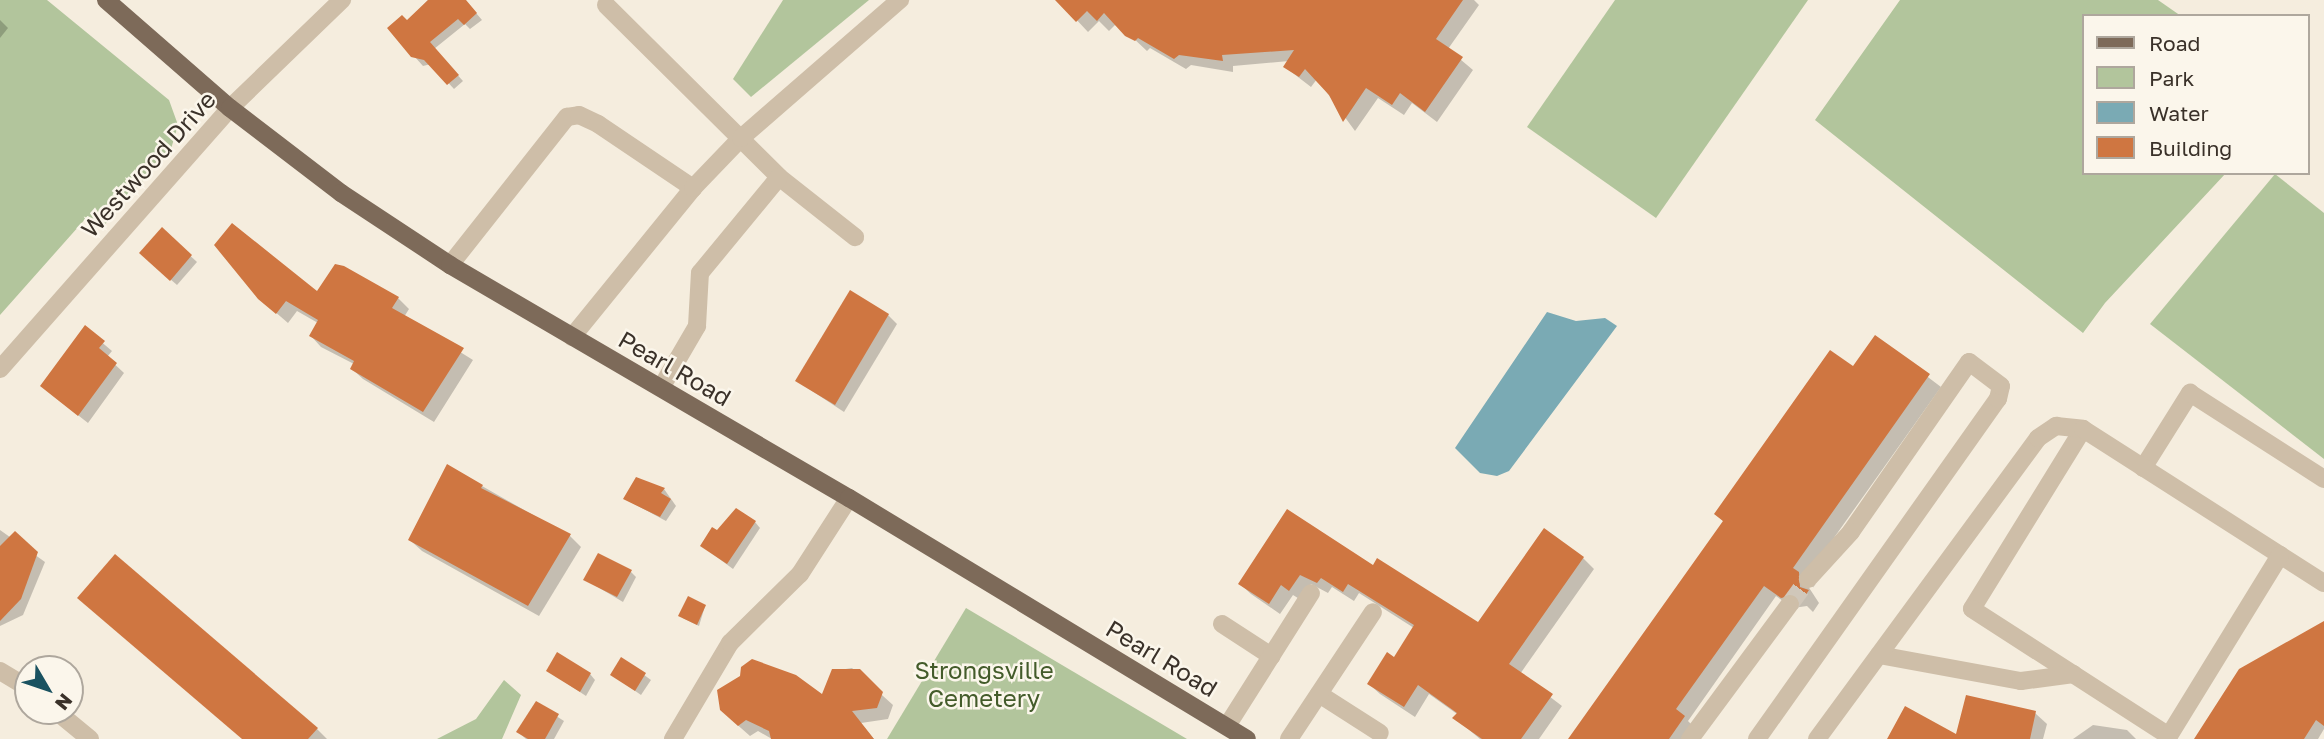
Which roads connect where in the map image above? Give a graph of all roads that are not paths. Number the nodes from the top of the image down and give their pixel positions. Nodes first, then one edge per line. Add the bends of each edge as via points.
1 (106, 0) edge
2 (342, 0) edge
3 (900, 0) edge
4 (606, 5) dead end
5 (230, 107) junction
6 (741, 138) junction
7 (779, 177) junction
8 (693, 188) junction
9 (855, 237) dead end
10 (450, 265) junction
11 (572, 337) junction
12 (0, 369) edge
13 (665, 381) dead end
14 (2083, 429) junction
15 (2143, 468) junction
16 (2324, 479) edge
17 (849, 498) junction
18 (2280, 555) junction
19 (1808, 579) tunnel mouth
20 (2324, 583) edge
21 (1311, 593) dead end
22 (1790, 604) tunnel mouth
23 (1373, 612) dead end
24 (1222, 624) dead end
25 (1879, 655) junction
26 (1271, 656) junction
27 (2074, 674) junction
28 (1319, 694) junction
29 (73, 725) edge
30 (1227, 726) junction
31 (1380, 733) dead end
32 (2169, 738) edge
33 (90, 739) edge
34 (673, 739) edge
35 (1247, 739) edge
36 (1289, 739) edge
37 (1690, 739) edge
38 (1757, 739) edge
39 (1817, 739) edge

1 - 5 main road, Pearl Road
2 - 5 street, Westwood Drive
3 - 6 street
4 - 6 street
5 - 10 main road, Pearl Road via 341,193
5 - 12 street, Westwood Drive
6 - 7 street
6 - 8 street
7 - 9 street
7 - 13 street via 700,273 697,326
8 - 10 street via 598,124 579,115 567,117
8 - 11 street
10 - 11 main road, Pearl Road
11 - 17 main road, Pearl Road
14 - 15 street
14 - 25 street via 2056,426 2038,438
14 - 27 street via 1972,609
15 - 16 street via 2190,393
15 - 18 street
17 - 30 main road, Pearl Road
17 - 34 street via 800,574 730,643
18 - 20 street
18 - 32 street
19 - 38 street via 1851,532 1969,362 2001,386 1998,399
21 - 26 street
22 - 37 street
23 - 28 street
24 - 26 street
25 - 27 street via 2021,681
25 - 39 street
26 - 30 street
27 - 32 street
28 - 31 street
28 - 36 street
29 - 33 street
30 - 35 main road, Pearl Road

